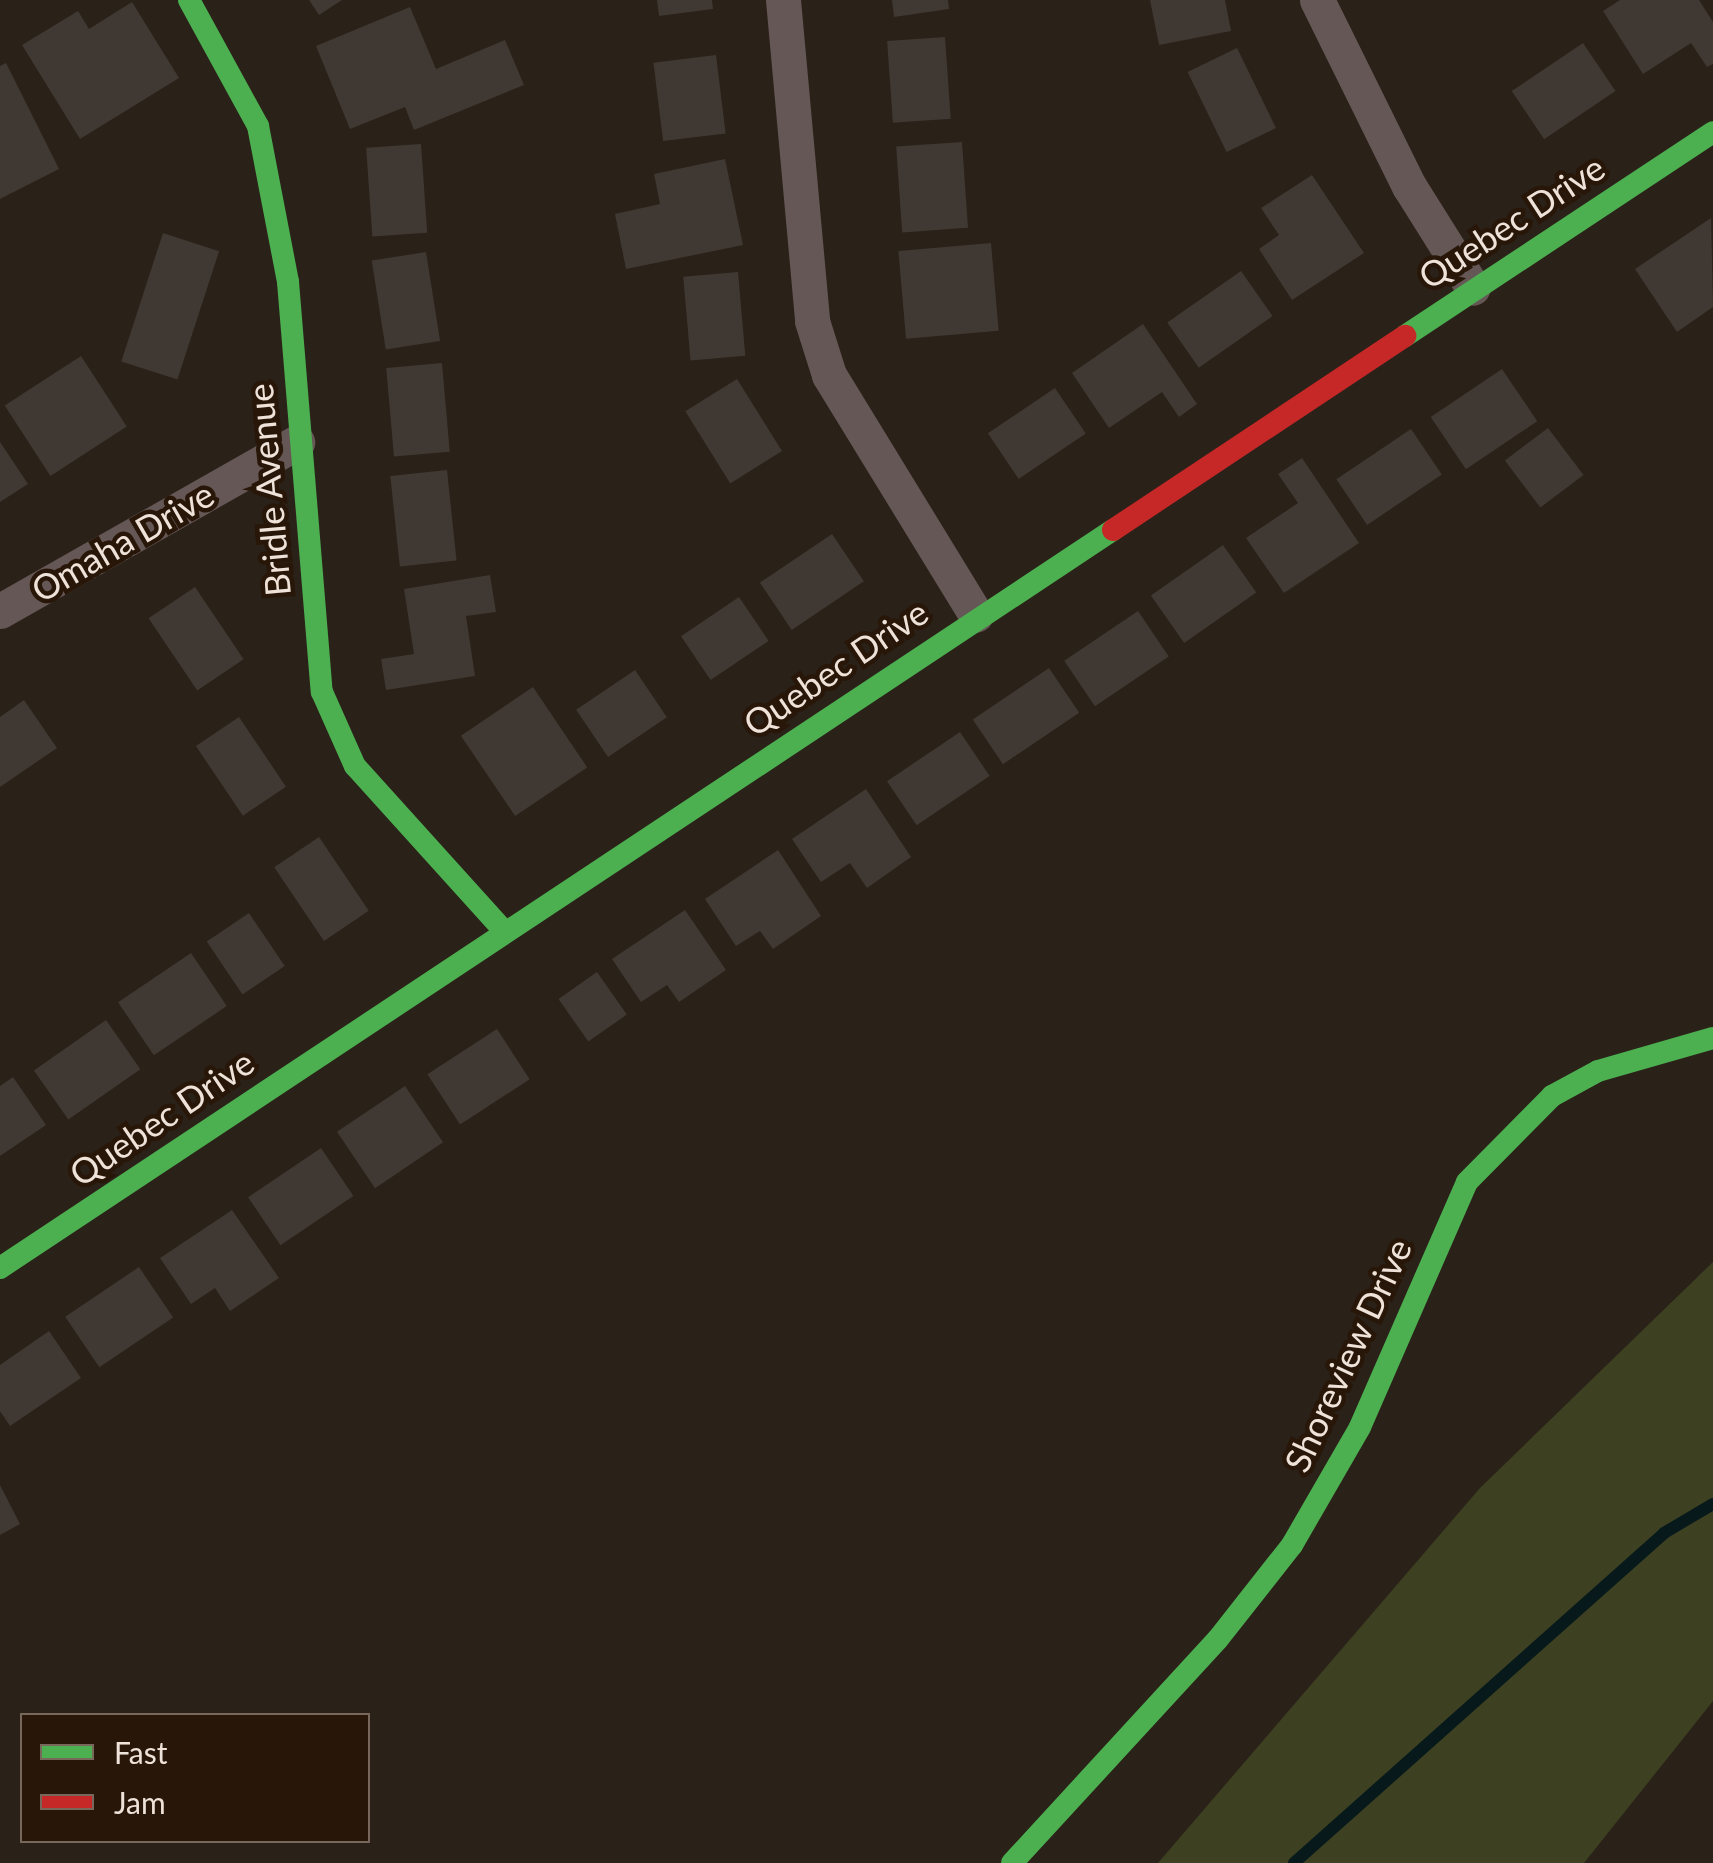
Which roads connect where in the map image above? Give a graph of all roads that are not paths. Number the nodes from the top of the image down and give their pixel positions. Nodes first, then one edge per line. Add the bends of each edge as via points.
1 (189, 0) edge
2 (783, 0) edge
3 (1318, 0) edge
4 (1713, 132) edge
5 (1473, 288) junction
6 (297, 442) junction
7 (0, 610) edge
8 (976, 615) junction
9 (503, 930) junction
10 (1713, 1038) edge
11 (0, 1268) edge
12 (1012, 1863) edge

1 - 6 street, Bridle Avenue via 258,126 288,282
2 - 8 street via 812,321 829,375
3 - 5 street via 1409,186
4 - 5 street, Quebec Drive
5 - 8 street, Quebec Drive
6 - 7 street, Omaha Drive
6 - 9 street, Bridle Avenue via 322,692 356,766
8 - 9 street, Quebec Drive
9 - 11 street, Quebec Drive
10 - 12 street, Shoreview Drive via 1598,1071 1552,1096 1467,1182 1360,1428 1292,1545 1218,1639

